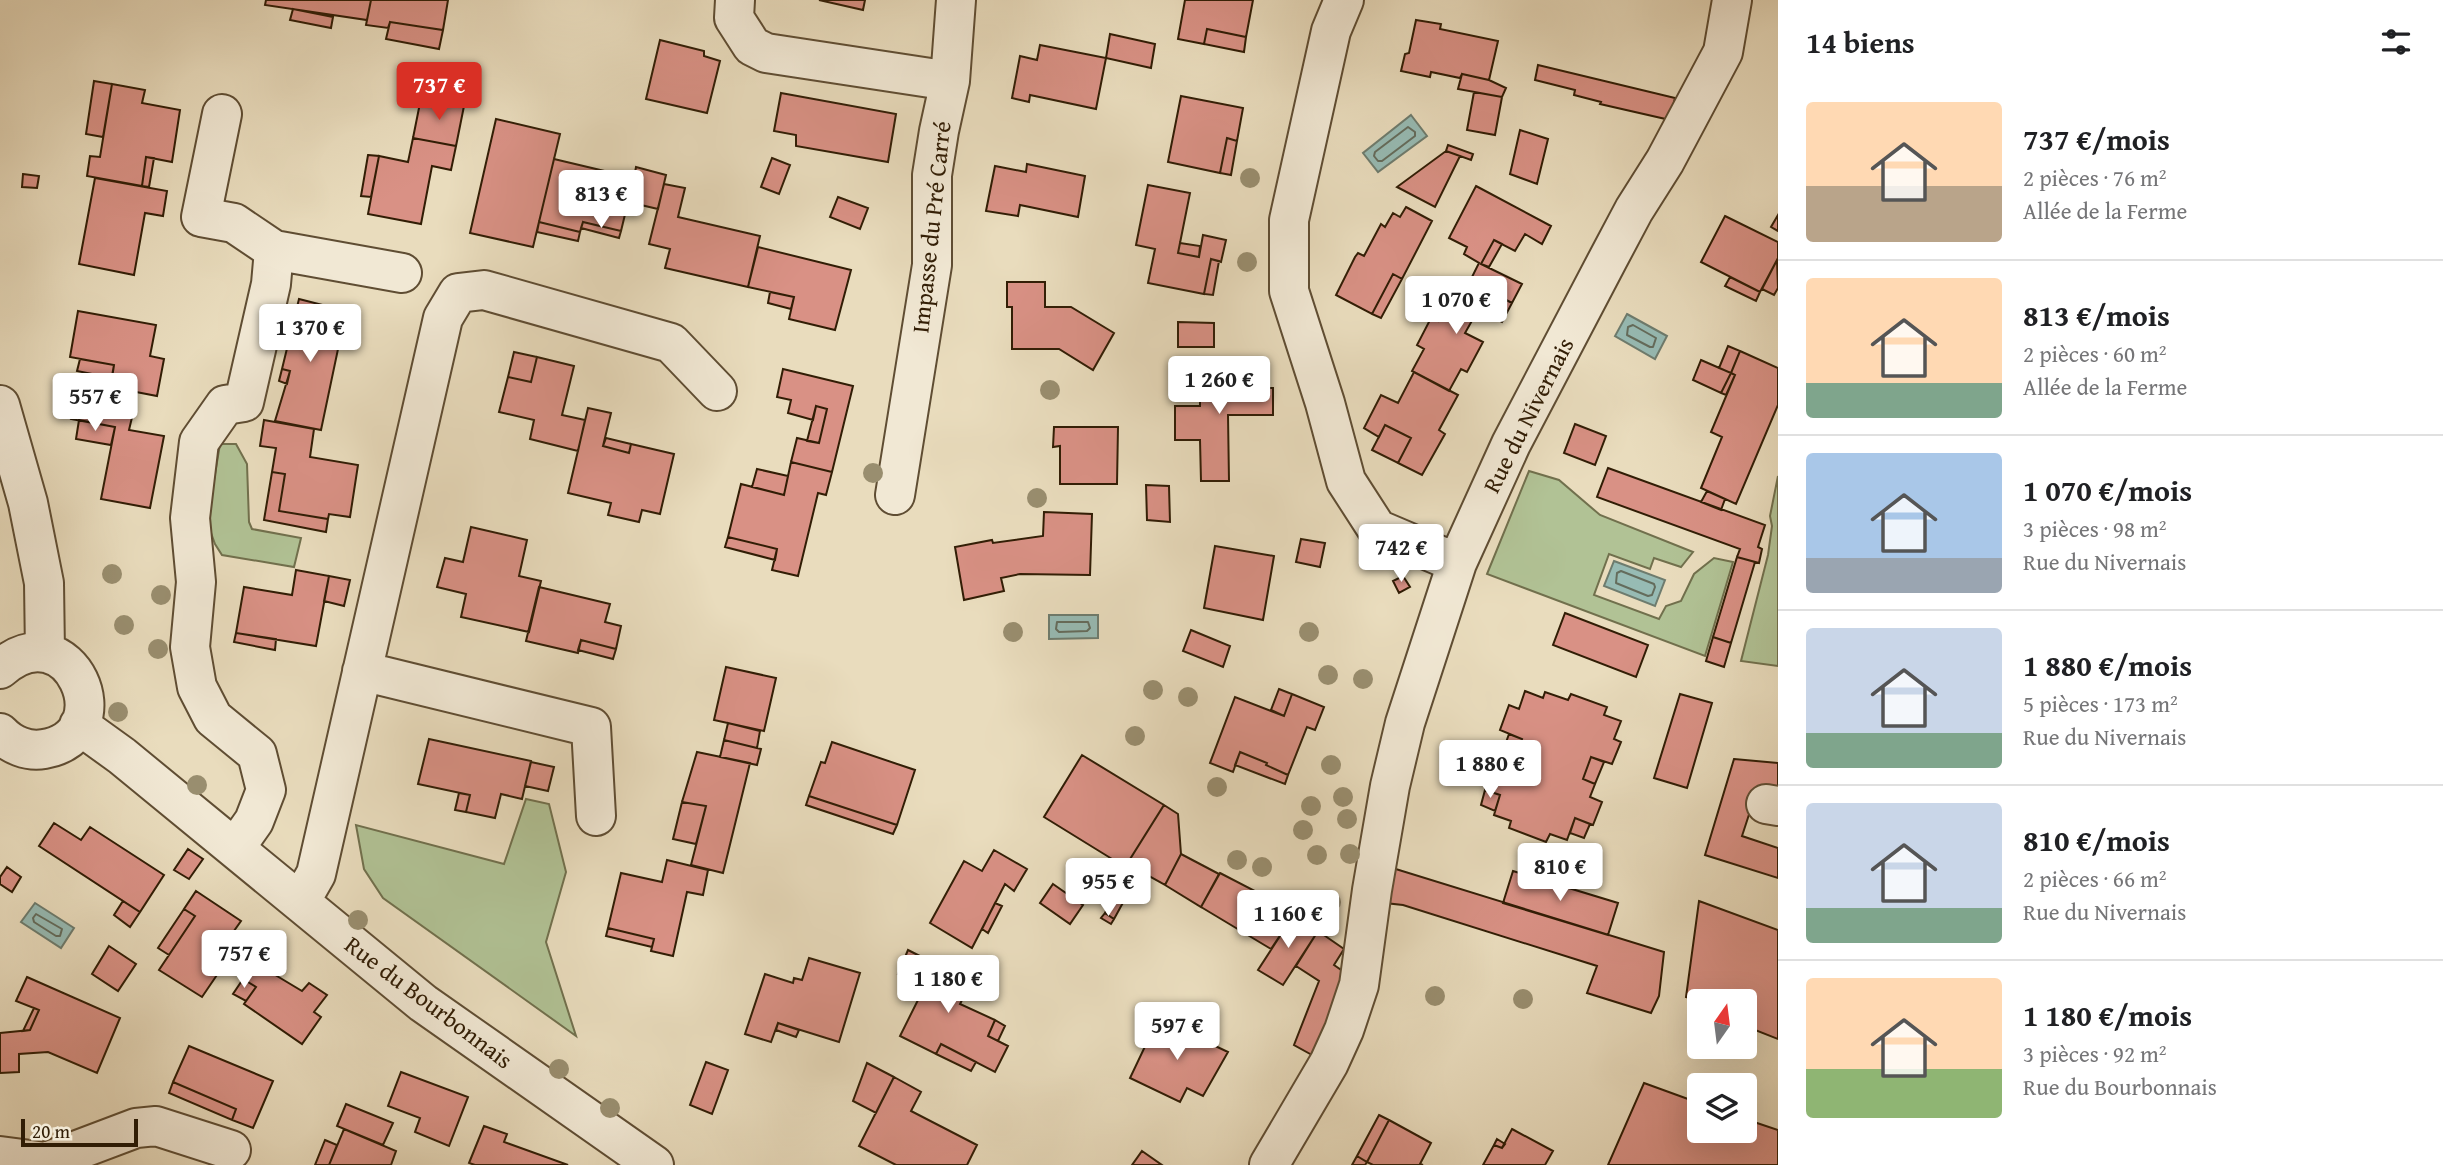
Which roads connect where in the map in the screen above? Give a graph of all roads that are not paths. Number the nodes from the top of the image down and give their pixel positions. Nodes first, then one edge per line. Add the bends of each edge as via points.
1 (735, 0) edge
2 (956, 0) edge
3 (1344, 0) edge
4 (1732, 0) edge
5 (950, 81) junction
6 (222, 114) dead end
7 (274, 250) junction
8 (402, 273) dead end
9 (717, 391) dead end
10 (0, 405) edge
11 (895, 495) dead end
12 (1457, 564) junction
13 (45, 653) junction
14 (0, 669) edge
15 (362, 671) junction
16 (79, 725) junction
17 (5, 750) edge
18 (596, 816) dead end
19 (235, 848) junction
20 (300, 902) junction
21 (231, 1150) dead end
22 (0, 1156) edge
23 (654, 1165) edge
24 (1269, 1165) edge

1 - 5 street via 734,18 752,46 766,53
2 - 5 street, Impasse du Pré Carré
3 - 12 street via 1331,31 1289,220 1289,291 1346,481 1377,529
4 - 12 street, Rue du Nivernais via 1723,52 1511,444
5 - 11 street, Impasse du Pré Carré via 932,175 932,265
6 - 7 street via 201,217 234,223
7 - 8 street
7 - 19 street via 271,284 244,402 225,405 199,442 190,518 196,582 190,647 197,687 214,718 257,754 266,790 254,821
9 - 15 street via 671,343 484,290 458,293 443,318
10 - 13 street via 28,503 44,583
12 - 24 street, Rue du Nivernais via 1402,736 1359,985 1329,1063
13 - 14 street via 20,656
13 - 16 street via 72,668 81,681 85,695
15 - 18 street via 591,727
15 - 20 street via 316,874
16 - 17 street via 58,745 43,750
16 - 19 street, Rue du Bourbonnais
19 - 20 street, Rue du Bourbonnais
20 - 23 street, Rue du Bourbonnais via 423,1003
21 - 22 street via 156,1126 136,1128 46,1162

